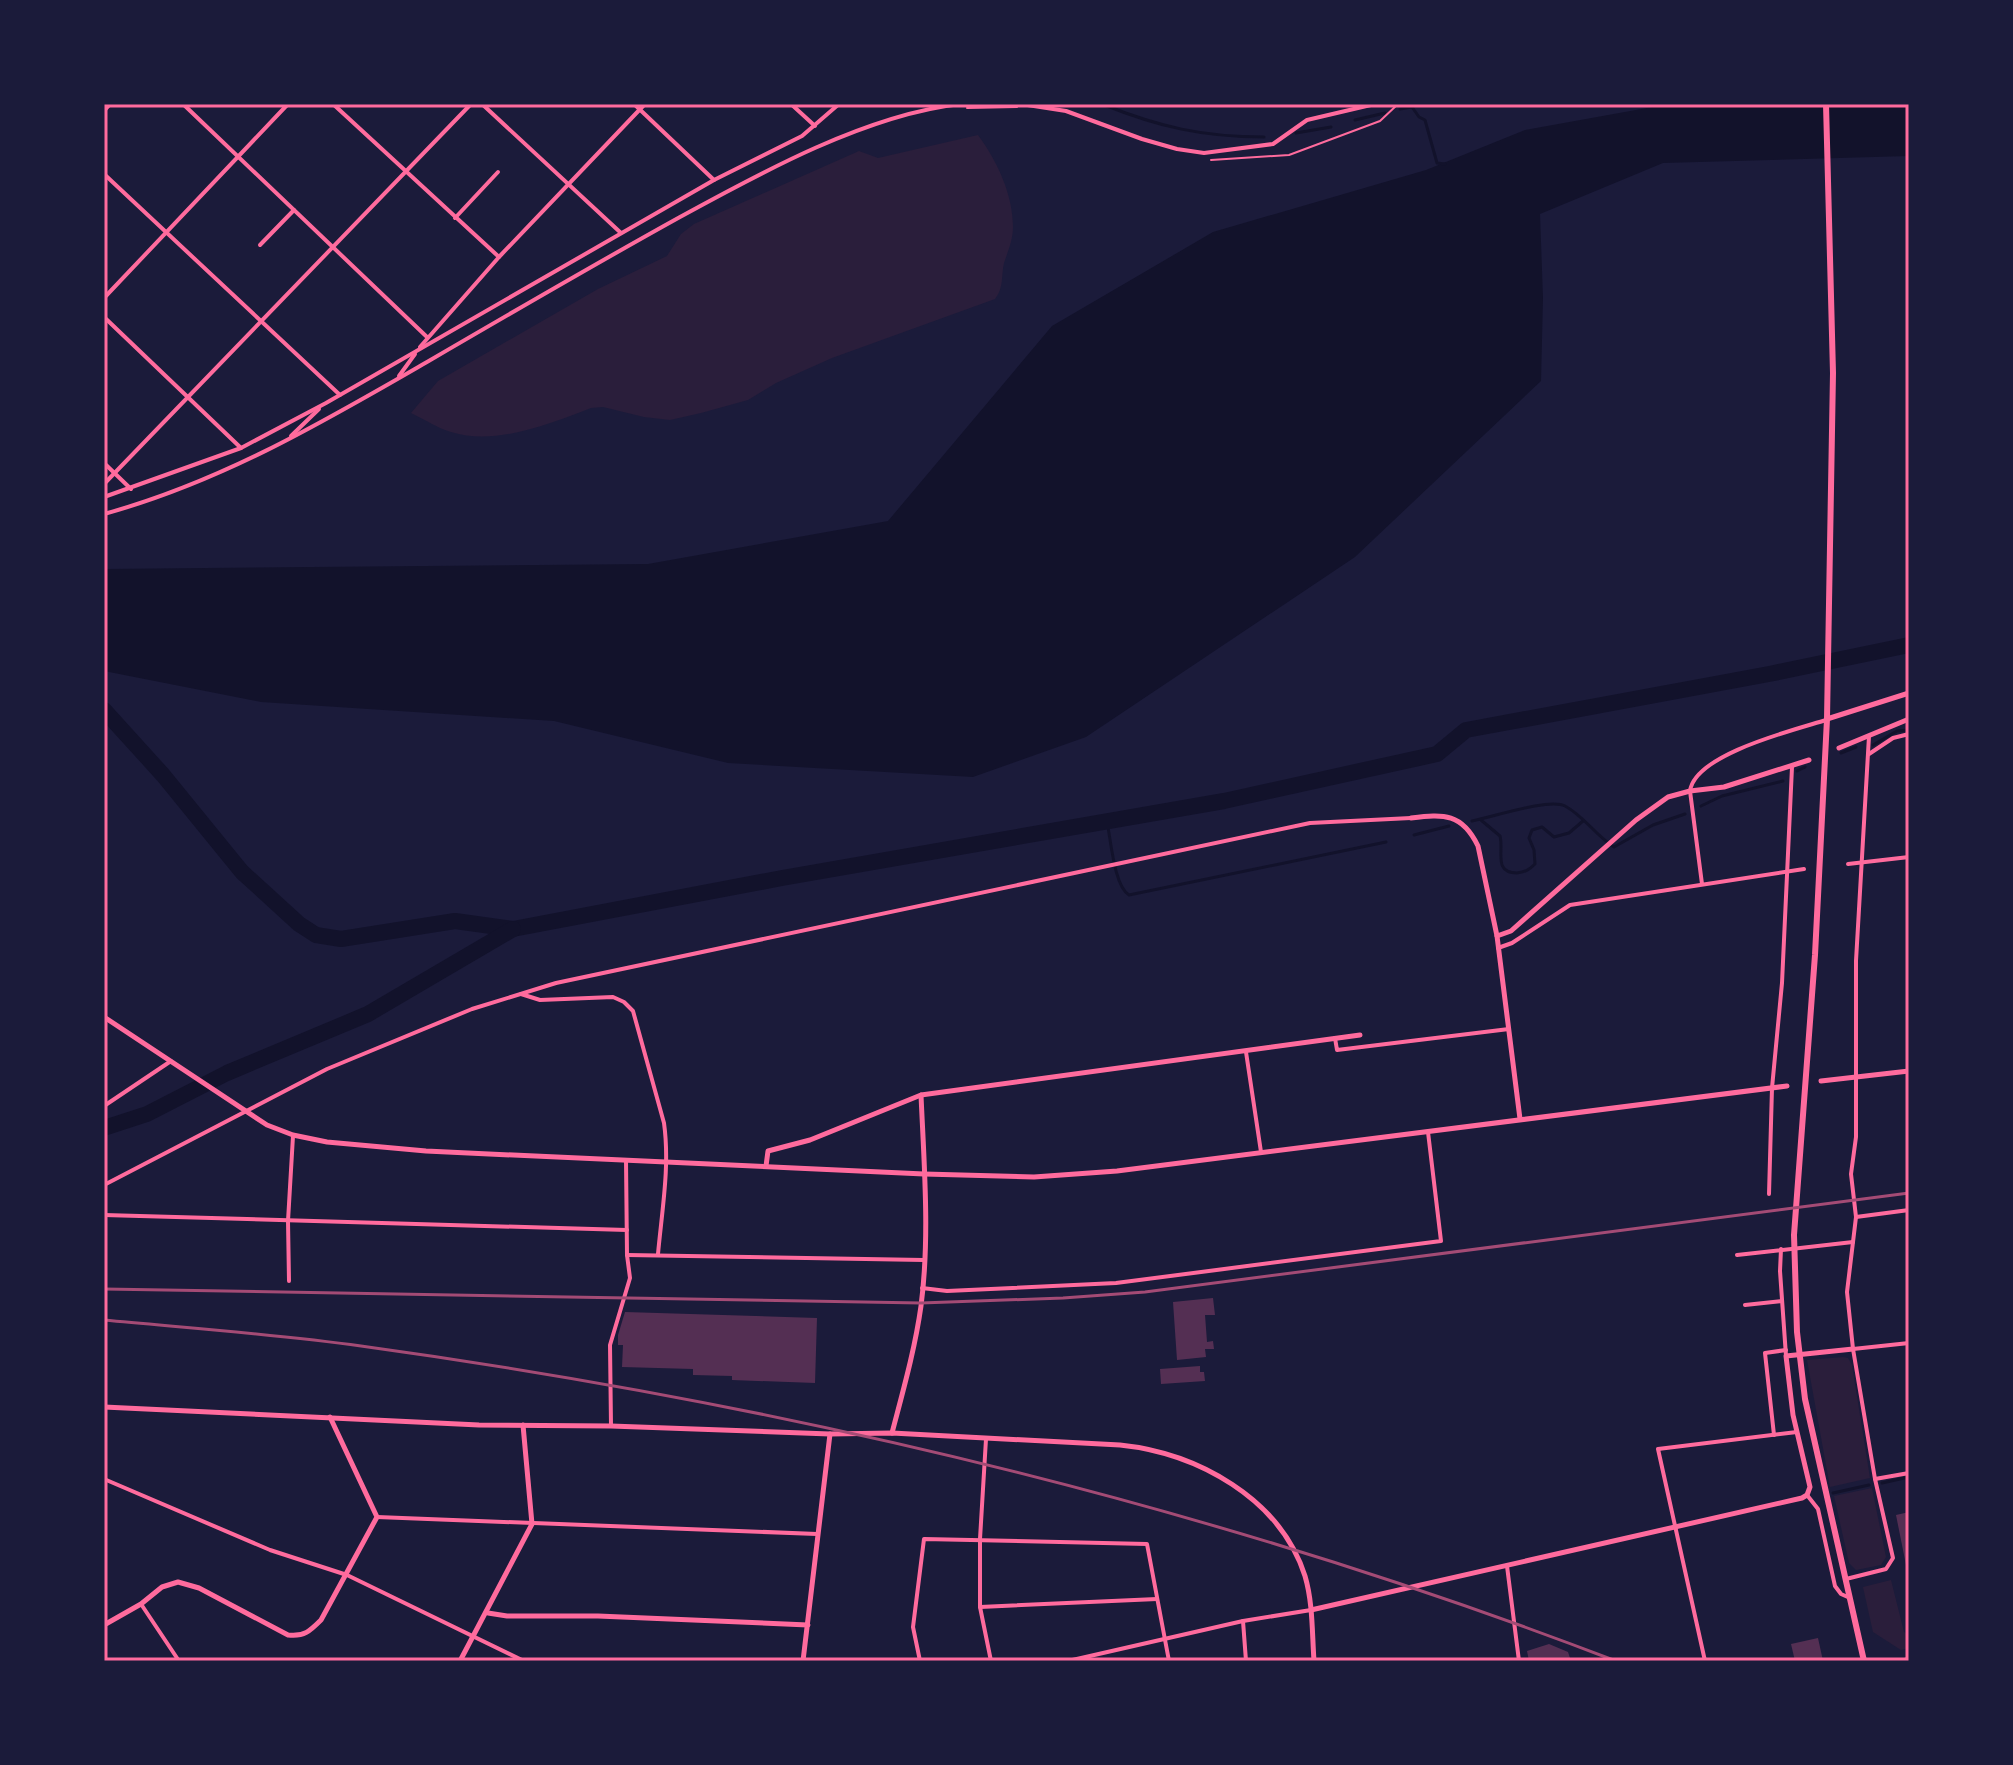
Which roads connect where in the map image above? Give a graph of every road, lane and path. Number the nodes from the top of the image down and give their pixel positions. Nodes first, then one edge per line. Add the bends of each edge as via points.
1 (110, 104) edge
2 (183, 104) edge
3 (288, 104) edge
4 (333, 104) edge
5 (471, 104) edge
6 (482, 104) edge
7 (634, 104) edge
8 (645, 104) edge
9 (791, 104) edge
10 (839, 104) edge
11 (1375, 104) edge
12 (1398, 104) edge
13 (1826, 104) edge
14 (958, 106) edge
15 (1024, 106) edge
16 (640, 110) junction
17 (104, 111) edge
18 (815, 126) junction
19 (238, 157) junction
20 (1204, 160) dead end
21 (406, 170) junction
22 (498, 172) dead end
23 (104, 174) edge
24 (714, 180) junction
25 (569, 185) junction
26 (294, 210) junction
27 (455, 218) junction
28 (166, 232) junction
29 (621, 233) junction
30 (260, 245) dead end
31 (333, 247) junction
32 (499, 257) junction
33 (104, 298) edge
34 (104, 317) edge
35 (261, 321) junction
36 (428, 337) junction
37 (418, 350) junction
38 (398, 378) junction
39 (340, 395) junction
40 (188, 398) junction
41 (326, 403) junction
42 (287, 441) junction
43 (241, 448) junction
44 (104, 463) edge
45 (115, 473) junction
46 (104, 484) edge
47 (131, 489) junction
48 (104, 497) edge
49 (104, 514) edge
50 (1909, 693) edge
51 (1827, 719) junction
52 (1909, 719) edge
53 (1909, 734) edge
54 (1869, 736) junction
55 (1839, 748) dead end
56 (1868, 754) junction
57 (1809, 760) dead end
58 (1792, 767) junction
59 (1690, 791) junction
60 (1411, 818) joint
61 (1909, 857) edge
62 (1848, 864) dead end
63 (1861, 864) junction
64 (1804, 869) dead end
65 (1788, 872) junction
66 (1702, 884) junction
67 (1497, 936) junction
68 (1497, 949) junction
69 (520, 993) junction
70 (104, 1017) edge
71 (1509, 1029) junction
72 (1360, 1035) dead end
73 (1335, 1038) junction
74 (1246, 1052) junction
75 (174, 1063) junction
76 (1909, 1071) edge
77 (1856, 1078) junction
78 (1821, 1081) dead end
79 (1787, 1086) dead end
80 (1772, 1088) junction
81 (921, 1095) junction
82 (104, 1106) edge
83 (245, 1112) junction
84 (1520, 1119) junction
85 (1428, 1132) junction
86 (293, 1135) junction
87 (1261, 1154) junction
88 (626, 1160) junction
89 (667, 1163) junction
90 (766, 1166) junction
91 (924, 1174) junction
92 (104, 1185) edge
93 (1769, 1194) dead end
94 (1909, 1210) edge
95 (104, 1215) edge
96 (1856, 1217) junction
97 (288, 1221) junction
98 (627, 1230) junction
99 (1853, 1242) junction
100 (1781, 1249) junction
101 (658, 1254) junction
102 (627, 1255) junction
103 (1737, 1255) dead end
104 (924, 1260) junction
105 (289, 1281) dead end
106 (922, 1288) junction
107 (1782, 1301) junction
108 (1745, 1305) dead end
109 (1909, 1343) edge
110 (1853, 1349) junction
111 (1786, 1353) junction
112 (104, 1407) edge
113 (330, 1417) junction
114 (523, 1425) junction
115 (611, 1426) junction
116 (1797, 1432) junction
117 (892, 1433) junction
118 (830, 1434) junction
119 (1774, 1435) junction
120 (986, 1439) junction
121 (1909, 1473) edge
122 (104, 1479) edge
123 (1875, 1479) junction
124 (1807, 1495) junction
125 (377, 1517) junction
126 (532, 1524) junction
127 (1676, 1528) junction
128 (817, 1534) junction
129 (980, 1539) junction
130 (1507, 1566) junction
131 (347, 1575) junction
132 (1846, 1579) junction
133 (1850, 1598) junction
134 (1157, 1599) junction
135 (141, 1604) junction
136 (980, 1607) junction
137 (1311, 1610) junction
138 (488, 1613) junction
139 (1243, 1621) junction
140 (104, 1625) edge
141 (808, 1625) junction
142 (474, 1638) junction
143 (1165, 1638) junction
144 (179, 1661) edge
145 (460, 1661) edge
146 (524, 1661) edge
147 (803, 1661) edge
148 (920, 1661) edge
149 (991, 1661) edge
150 (1068, 1661) edge
151 (1169, 1661) edge
152 (1246, 1661) edge
153 (1314, 1661) edge
154 (1519, 1661) edge
155 (1705, 1661) edge
156 (1864, 1661) edge

1 - 17 street
2 - 19 street
3 - 19 street
4 - 21 street
5 - 21 street
6 - 25 street
7 - 16 street
8 - 16 street
9 - 18 street
10 - 18 street
11 - 15 street via 1307,120 1273,144 1204,153 1142,139 1066,111
12 - 20 path via 1380,121 1289,155
13 - 51 highway via 1833,373
14 - 15 path
14 - 38 street via 917,111 862,130 722,193
16 - 24 street
16 - 25 street
18 - 24 street
19 - 26 street
19 - 28 street
21 - 27 street
21 - 31 street
22 - 27 street
23 - 28 street
24 - 29 street
25 - 29 street
25 - 32 street
26 - 30 street
26 - 31 street
27 - 32 street
28 - 33 street
28 - 35 street
29 - 37 street
31 - 35 street
31 - 36 street
32 - 36 street
34 - 40 street
35 - 39 street
35 - 40 street
36 - 37 street
37 - 38 street
37 - 39 street
38 - 42 street
39 - 41 street
40 - 43 street
40 - 45 street
41 - 42 street
41 - 43 street
42 - 49 street via 218,475
43 - 47 street
44 - 45 street
45 - 46 street
45 - 47 street
47 - 48 street
50 - 51 street
51 - 59 street via 1723,757 1693,778
51 - 132 highway via 1794,1278 1805,1399
52 - 54 street
53 - 56 street
54 - 55 street
54 - 56 street
56 - 63 street
57 - 58 street
58 - 59 street
58 - 65 street
59 - 66 street
59 - 67 street via 1668,797 1511,931
60 - 67 street via 1447,816 1473,835
60 - 69 street via 1310,823
61 - 63 street
62 - 63 street
63 - 77 street
64 - 65 street
65 - 66 street
65 - 80 street
66 - 68 street via 1570,905
67 - 68 street
68 - 71 street
69 - 83 street via 327,1069
69 - 89 street via 540,1000 613,997 629,1006 664,1123
70 - 75 street
71 - 73 street via 1337,1050
71 - 84 street
72 - 73 street
73 - 74 street
74 - 81 street
74 - 87 street
75 - 82 street
75 - 83 street
76 - 77 street
77 - 78 street
77 - 96 street via 1851,1174
79 - 80 street
80 - 84 street
80 - 93 street
81 - 90 street via 810,1140 768,1151
81 - 91 street
83 - 86 street
83 - 92 street
84 - 85 street
85 - 87 street
85 - 106 street via 1441,1241 1116,1283
86 - 88 street via 358,1146
86 - 97 street
87 - 91 street via 1059,1175
88 - 89 street
88 - 98 street
89 - 90 street
89 - 101 street
90 - 91 street
91 - 104 street
94 - 96 street
95 - 97 street
96 - 99 street
97 - 98 street
97 - 105 street
98 - 102 street
99 - 100 street
99 - 110 street via 1847,1292
100 - 103 street
100 - 107 street
101 - 102 street
101 - 104 street
102 - 115 street via 630,1278 610,1345
104 - 106 street
106 - 117 street via 915,1345
107 - 108 street
107 - 111 street
109 - 110 street
110 - 111 street
110 - 123 street
111 - 116 street
111 - 119 street via 1765,1353
112 - 113 street
113 - 114 street
113 - 125 street
114 - 115 street
114 - 126 street
115 - 118 street
116 - 119 street
116 - 124 street via 1810,1487
117 - 118 street
117 - 120 street
118 - 128 street
119 - 127 street via 1658,1449
120 - 129 street
120 - 137 street via 1141,1447 1208,1471 1243,1493 1280,1529 1304,1575
121 - 123 street
122 - 131 street via 270,1550
123 - 132 street via 1891,1564
124 - 127 street
124 - 133 street via 1818,1509 1835,1586
125 - 126 street
125 - 131 street
126 - 128 street
126 - 138 street
127 - 130 street
127 - 155 street
128 - 141 street
129 - 134 street via 1147,1544
129 - 136 street
129 - 148 street via 924,1539 913,1627
130 - 137 street
130 - 154 street
131 - 135 street via 321,1620 298,1636 178,1582
131 - 142 street
132 - 133 highway
133 - 156 highway
134 - 136 street
134 - 143 street
135 - 140 street
135 - 144 street
136 - 149 street
137 - 139 street
137 - 153 street
138 - 141 street
138 - 142 street
139 - 143 street
139 - 152 street
141 - 147 street
142 - 145 street
142 - 146 street
143 - 150 street
143 - 151 street

